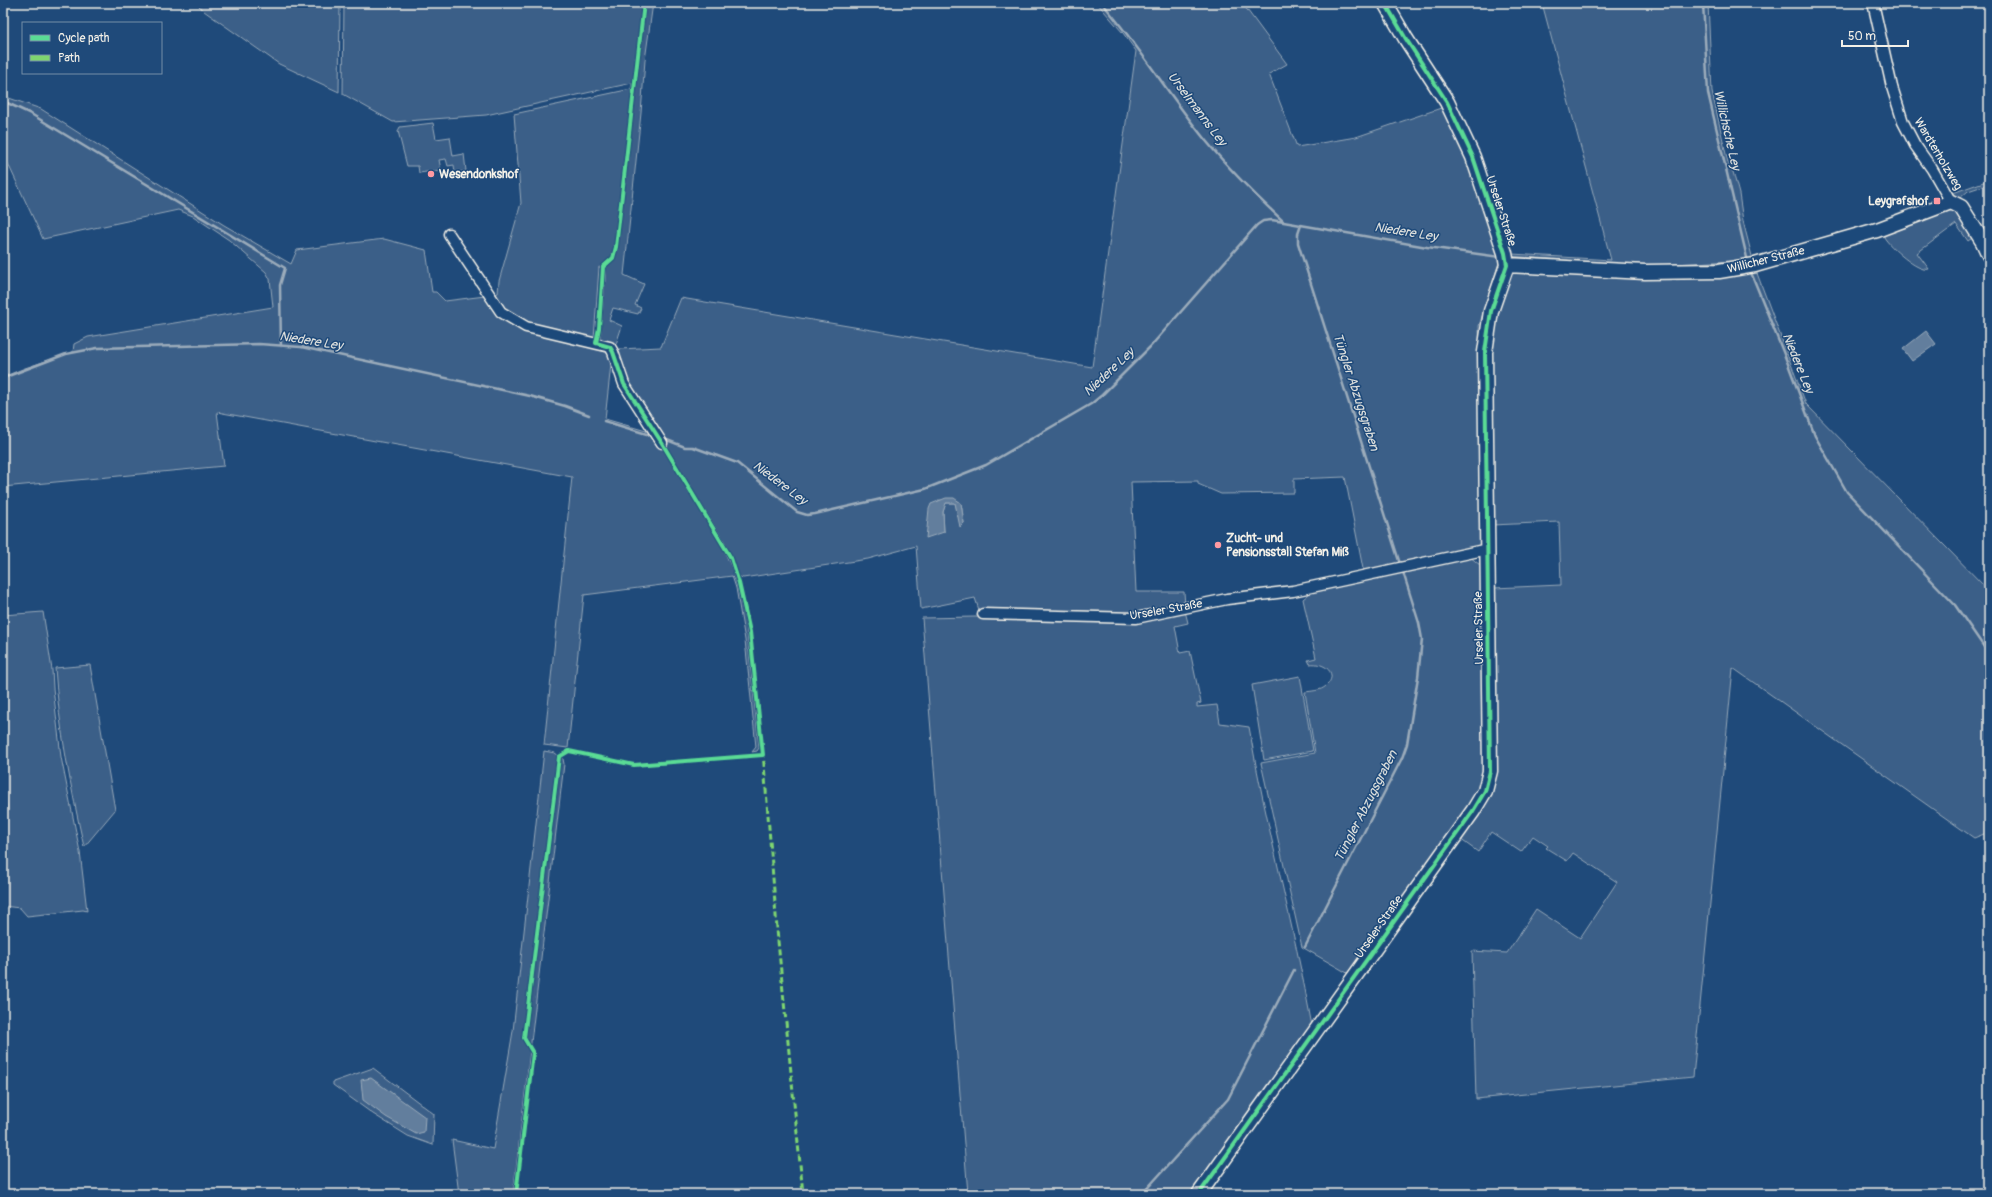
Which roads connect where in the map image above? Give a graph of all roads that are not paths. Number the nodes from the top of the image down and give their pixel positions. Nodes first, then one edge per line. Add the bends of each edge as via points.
1 (1385, 3) edge
2 (1873, 3) edge
3 (1951, 202) junction
4 (449, 234) dead end
5 (1989, 255) edge
6 (1507, 264) junction
7 (662, 443) dead end
8 (1488, 549) junction
9 (983, 614) dead end
10 (1199, 1194) edge

1 - 6 street, Urseler Straße via 1447,102 1466,143
2 - 3 street, Wardterholzweg via 1892,88 1903,122
3 - 5 street via 1961,207
3 - 6 street, Willicher Straße via 1877,230 1748,266 1719,271 1646,272
4 - 7 street via 501,312 526,327 610,347 624,384
6 - 8 street, Urseler Straße via 1491,311 1485,352
8 - 9 street, Urseler Straße via 1293,591 1227,599 1136,618
8 - 10 street, Urseler Straße via 1491,748 1490,771 1485,791 1446,850

